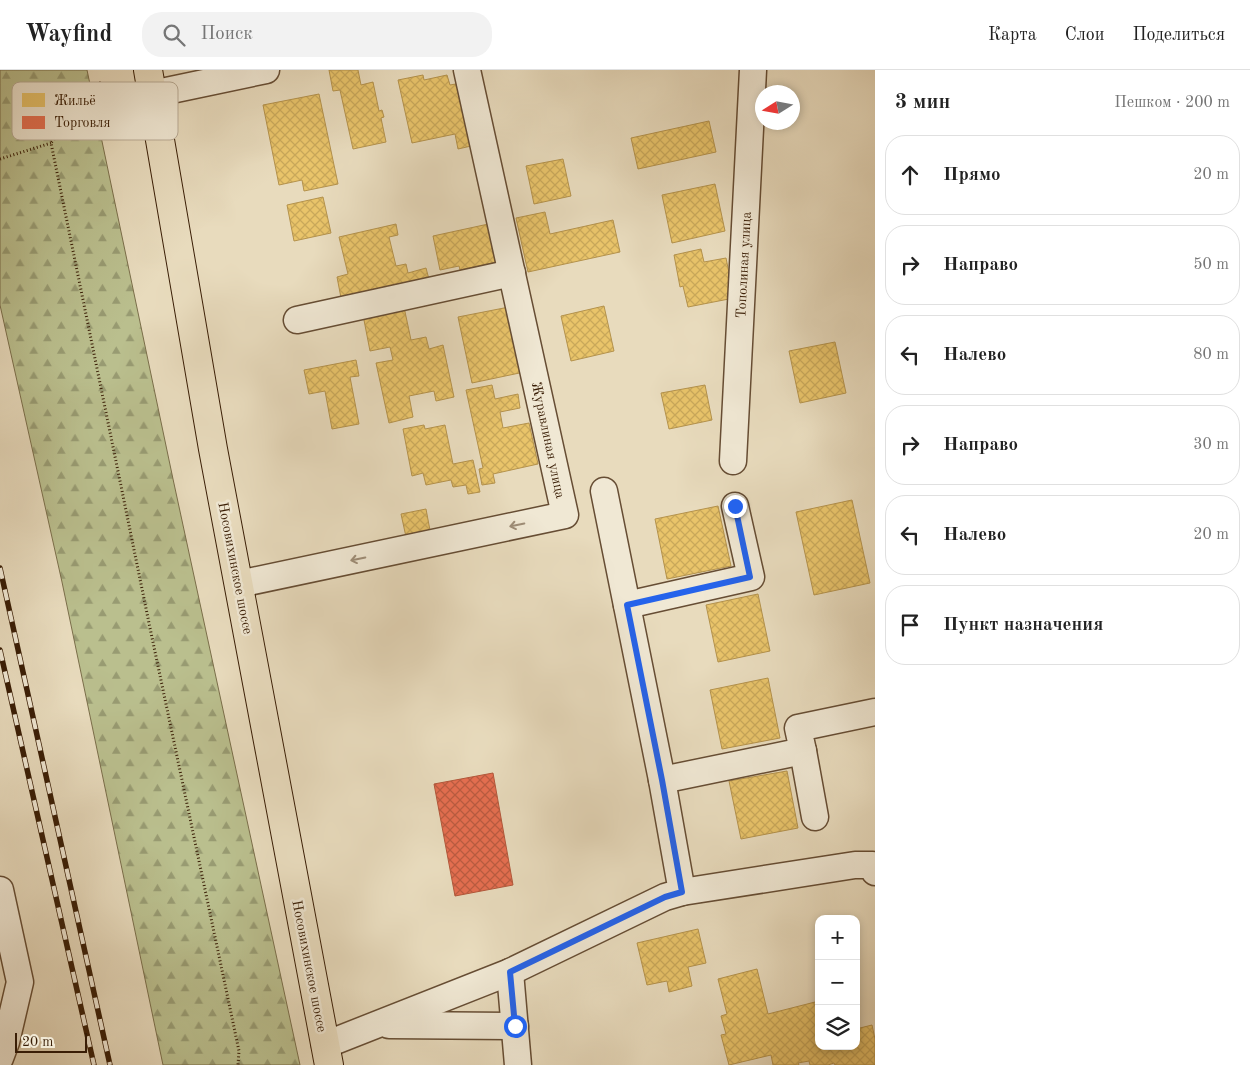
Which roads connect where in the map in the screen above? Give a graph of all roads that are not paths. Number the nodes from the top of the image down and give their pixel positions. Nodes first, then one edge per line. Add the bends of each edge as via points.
1 (266, 70) edge
2 (468, 70) edge
3 (753, 70) edge
4 (150, 82) edge
5 (160, 140) edge
6 (512, 273) junction
7 (297, 320) dead end
8 (733, 461) dead end
9 (604, 491) dead end
10 (735, 506) dead end
11 (239, 584) junction
12 (627, 605) junction
13 (875, 712) edge
14 (802, 751) junction
15 (662, 780) junction
16 (815, 817) dead end
17 (875, 872) edge
18 (0, 890) edge
19 (682, 892) junction
20 (510, 972) junction
21 (375, 1025) junction
22 (515, 1026) junction
23 (327, 1055) edge
24 (0, 1058) edge
25 (518, 1065) edge

1 - 4 street
2 - 6 street, Журавлиная улица
3 - 8 street, Тополиная улица
5 - 11 main road, Носовихинское шоссе
6 - 7 street
6 -> 11 street, Журавлиная улица via 565,515
9 - 12 street
10 - 12 street via 750,577
11 - 23 main road, Носовихинское шоссе
12 - 15 street
13 - 14 street via 798,728
14 - 15 street
14 - 16 street
15 - 19 street
17 - 19 street via 872,865 855,865
18 - 24 street via 20,982
19 - 20 street via 665,897
20 - 21 street
20 - 22 street
21 - 22 street
21 - 23 street
22 - 25 street

